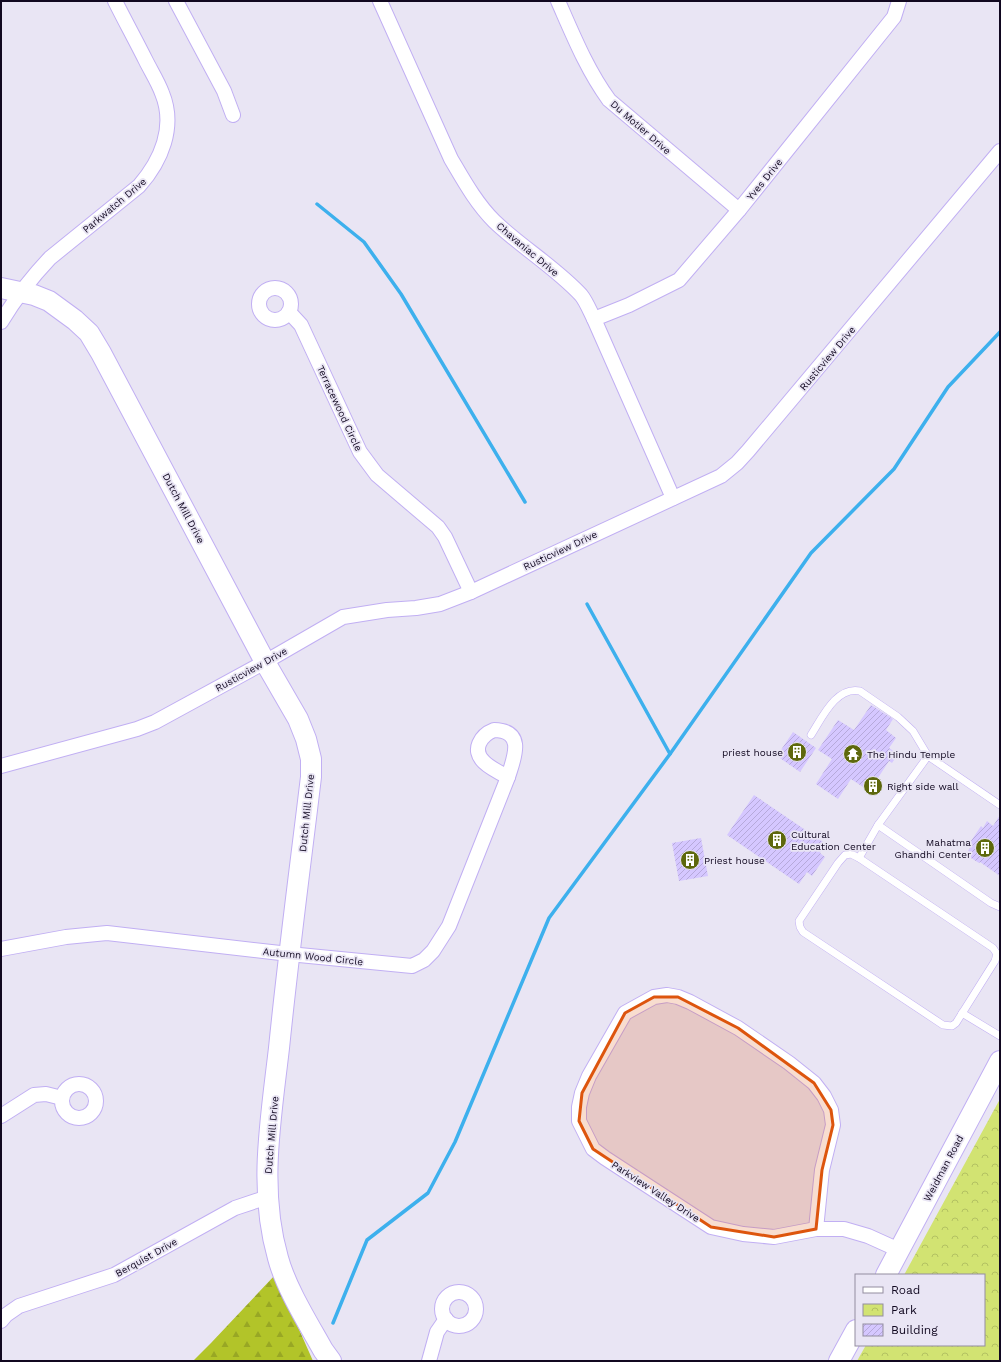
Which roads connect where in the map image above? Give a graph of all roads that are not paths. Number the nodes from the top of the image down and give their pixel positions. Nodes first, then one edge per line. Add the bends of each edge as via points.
1 (115, 1) edge
2 (176, 1) edge
3 (380, 1) edge
4 (558, 1) edge
5 (899, 1) edge
6 (233, 116) dead end
7 (1000, 151) edge
8 (739, 210) junction
9 (1, 288) edge
10 (21, 292) junction
11 (289, 312) dead end
12 (594, 319) junction
13 (1, 322) edge
14 (673, 498) junction
15 (471, 592) junction
16 (265, 662) junction
17 (811, 735) dead end
18 (928, 756) junction
19 (1, 766) edge
20 (508, 777) dead end
21 (1000, 806) edge
22 (878, 825) junction
23 (859, 858) junction
24 (1000, 907) edge
25 (1, 949) edge
26 (289, 954) junction
27 (962, 1013) junction
28 (1000, 1036) edge
29 (1000, 1061) edge
30 (62, 1098) dead end
31 (1, 1116) edge
32 (268, 1196) junction
33 (816, 1229) junction
34 (899, 1250) junction
35 (887, 1274) edge
36 (446, 1319) dead end
37 (1, 1321) edge
38 (855, 1332) edge
39 (331, 1361) edge
40 (429, 1361) edge
41 (839, 1361) edge

1 - 10 street, Parkwatch Drive via 163,94 166,139 150,174 139,186 50,258
2 - 6 street via 220,85
3 - 12 street, Chavaniac Drive via 451,159 479,205 495,222 582,296
4 - 8 street, Du Motier Drive via 589,68 609,100
5 - 8 street, Yves Drive via 894,17
7 - 14 street, Rusticview Drive via 736,463 721,476
8 - 12 street, Yves Drive via 679,280
9 - 10 street, Dutch Mill Drive
10 - 13 street, Parkwatch Drive
10 - 16 street, Dutch Mill Drive via 49,301 89,333 102,353
11 - 15 street, Terracewood Circle via 301,325 360,452 377,475 438,527
12 - 14 street, Chavaniac Drive
14 - 15 street, Rusticview Drive
15 - 16 street, Rusticview Drive via 440,604 343,617
16 - 19 street, Rusticview Drive via 138,729
16 - 26 street, Dutch Mill Drive via 298,719 311,759 311,778
17 - 18 lane via 832,703 847,691 860,691 898,717 913,731
18 - 21 lane
18 - 22 lane
20 - 26 street, Autumn Wood Circle via 449,926 424,960 412,966
22 - 23 lane
22 - 24 lane
23 - 27 lane via 993,948 997,954
23 - 27 lane via 852,854 845,855 838,863 799,921 803,932 944,1025 952,1026
25 - 26 street, Autumn Wood Circle via 66,937 107,933
26 - 32 street, Dutch Mill Drive via 267,1161
27 - 28 lane
29 - 34 street, Weidman Road
30 - 31 street via 34,1094
32 - 37 street, Berquist Drive via 235,1208 114,1275 19,1306
32 - 39 street, Dutch Mill Drive via 278,1259 286,1280
33 - 33 street, Parkview Valley Drive via 822,1170 833,1125 831,1110 814,1082 738,1028 678,997 654,997 625,1013 582,1093 579,1121 593,1149 711,1227 774,1237
33 - 34 street, Parkview Valley Drive via 844,1229 868,1236
34 - 35 street, Weidman Road
36 - 40 street via 437,1332
38 - 41 street

